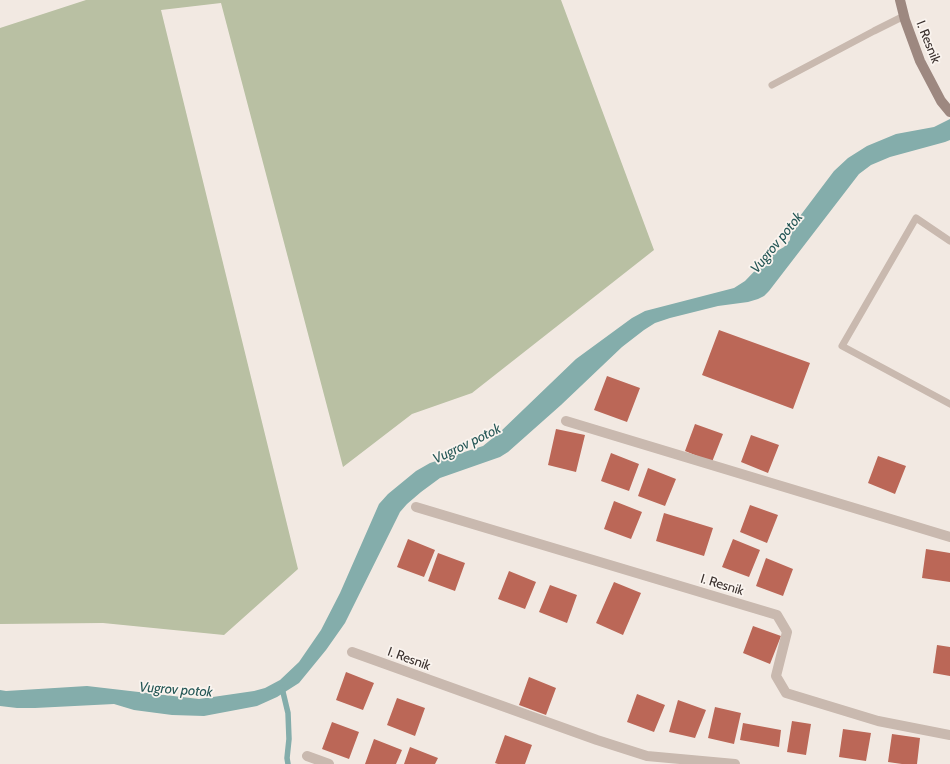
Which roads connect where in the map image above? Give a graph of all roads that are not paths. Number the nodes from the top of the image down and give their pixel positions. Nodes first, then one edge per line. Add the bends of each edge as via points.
1 (900, 0) edge
2 (904, 16) junction
3 (772, 85) dead end
4 (950, 112) edge
5 (950, 242) edge
6 (950, 404) edge
7 (566, 422) dead end
8 (416, 507) dead end
9 (950, 537) edge
10 (352, 652) dead end
11 (950, 735) edge
12 (307, 756) dead end
13 (329, 764) edge
14 (735, 764) edge

1 - 2 street, I. Resnik
2 - 3 lane
2 - 4 street, I. Resnik via 920,61 941,101
5 - 6 lane via 916,218 842,346
7 - 9 street
8 - 11 street, I. Resnik via 777,615 787,632 776,676 786,692 878,721
10 - 14 street, I. Resnik via 647,756
12 - 13 street

